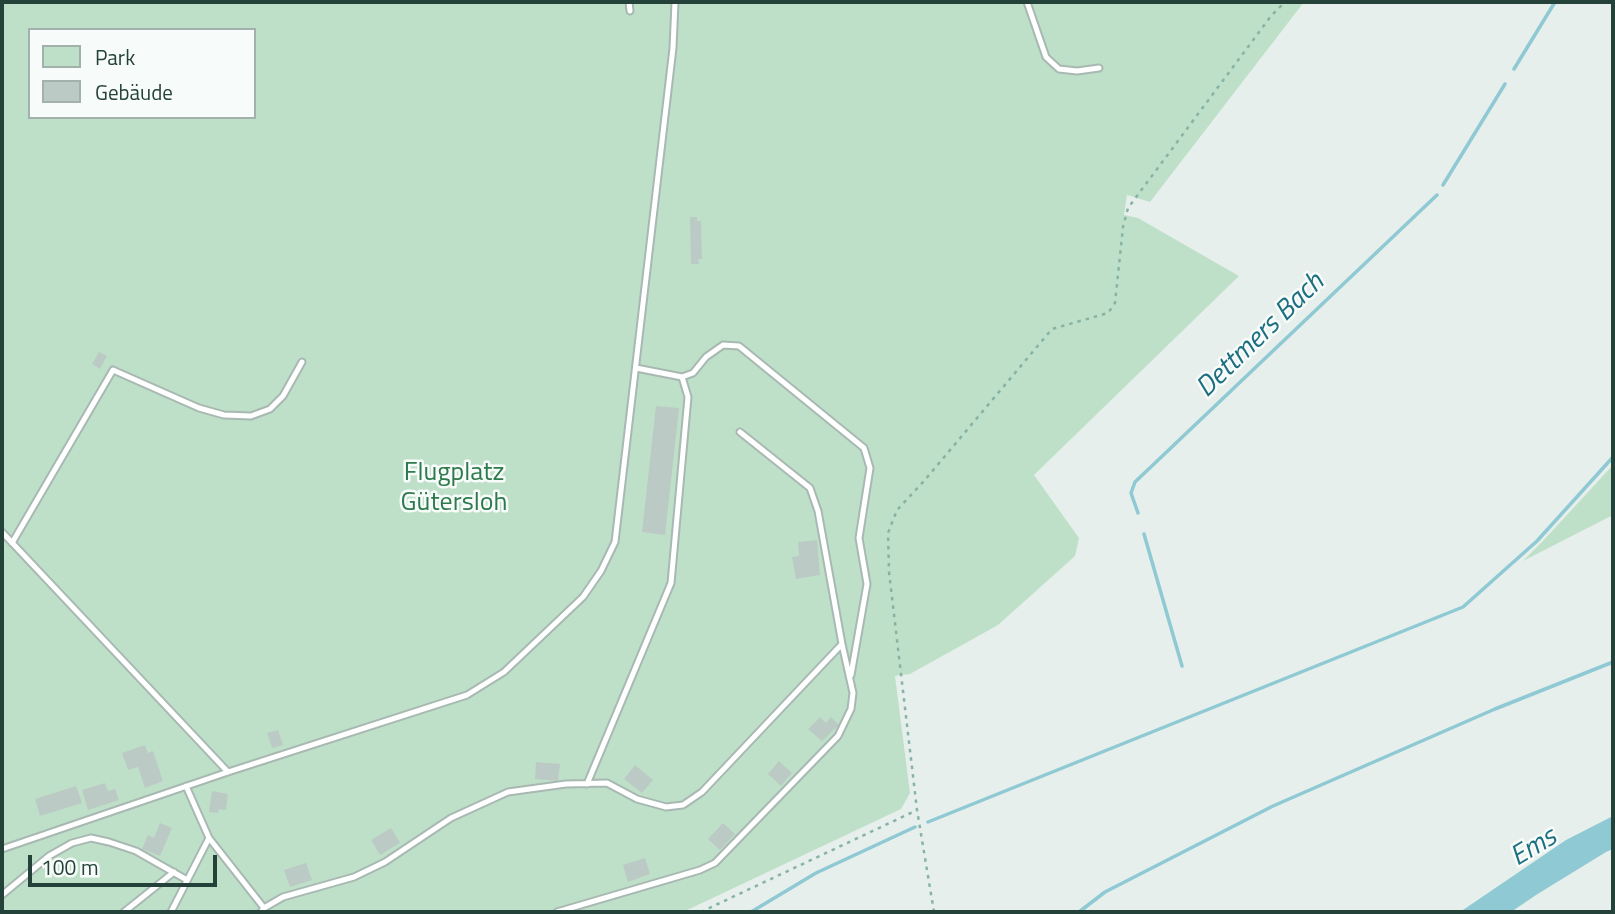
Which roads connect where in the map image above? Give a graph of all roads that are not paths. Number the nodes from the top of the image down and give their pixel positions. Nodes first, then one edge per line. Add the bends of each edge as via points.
1 (629, 2) edge
2 (675, 2) edge
3 (1027, 2) edge
4 (630, 11) dead end
5 (1099, 68) dead end
6 (302, 362) dead end
7 (636, 368) junction
8 (682, 377) junction
9 (740, 432) dead end
10 (2, 532) edge
11 (12, 543) junction
12 (842, 644) junction
13 (851, 679) junction
14 (228, 772) junction
15 (587, 783) junction
16 (186, 786) junction
17 (209, 838) junction
18 (2, 849) edge
19 (174, 872) junction
20 (187, 880) junction
21 (2, 895) edge
22 (262, 910) edge
23 (124, 912) edge
24 (170, 912) edge
25 (557, 912) edge

1 - 4 lane
2 - 7 lane
3 - 5 lane via 1046,57 1059,69
6 - 11 lane via 270,410 251,416 199,408 113,370
7 - 8 lane
7 - 14 lane via 615,542 583,597 504,672 467,695
8 - 13 lane via 693,373 723,345 739,346 864,448 870,468 859,538 867,584
8 - 15 lane via 688,397 671,583
9 - 12 lane via 810,488
10 - 11 lane
11 - 14 lane
12 - 13 lane
12 - 15 lane via 702,792 683,805 666,807 637,799 607,783
13 - 25 lane via 851,709 838,736 715,863
14 - 16 lane
15 - 22 lane via 508,792 451,818 354,877 283,897
16 - 17 lane
16 - 18 lane
17 - 20 lane
17 - 22 lane
19 - 20 lane
19 - 21 lane via 136,851 91,838 49,856
19 - 23 lane
20 - 24 lane

